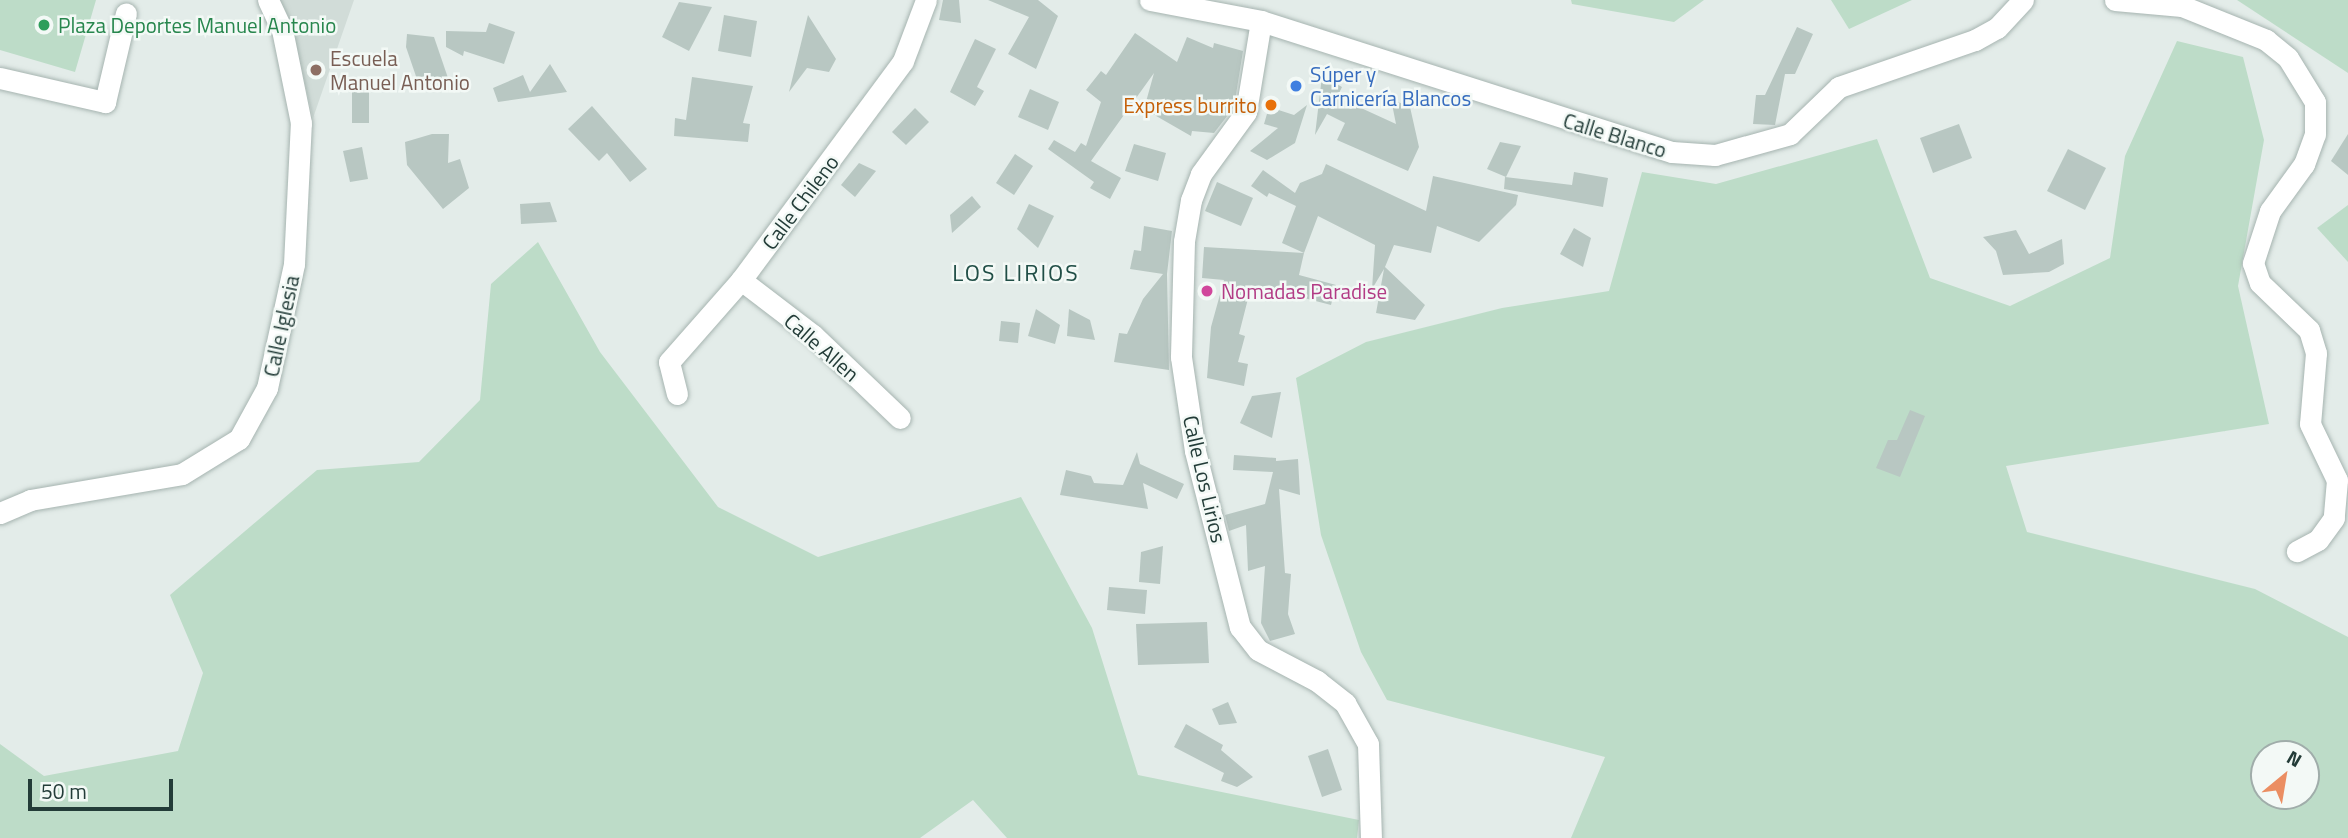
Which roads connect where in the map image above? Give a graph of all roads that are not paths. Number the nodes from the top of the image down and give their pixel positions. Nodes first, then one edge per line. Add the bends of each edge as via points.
1 (268, 0) edge
2 (926, 0) edge
3 (1150, 0) edge
4 (2023, 0) edge
5 (2115, 0) edge
6 (126, 13) dead end
7 (1261, 21) junction
8 (0, 78) edge
9 (741, 281) junction
10 (677, 394) dead end
11 (900, 418) dead end
12 (0, 513) edge
13 (2297, 551) dead end
14 (1371, 838) edge

1 - 12 street, Calle Iglesia via 282,30 301,123 294,264 267,388 239,439 182,474 30,500
2 - 9 street, Calle Chileno via 903,61
3 - 7 street
4 - 7 street, Calle Blanco via 1997,28 1976,40 1839,87 1790,134 1715,155 1672,152
5 - 13 street via 2182,6 2266,40 2288,58 2315,102 2315,134 2304,164 2270,211 2253,263 2260,283 2309,330 2316,353 2310,424 2337,480 2334,518 2318,540
6 - 8 street via 105,102
7 - 14 street, Calle Los Lirios via 1246,112 1200,174 1191,200 1184,241 1181,357 1195,451 1240,627 1258,650 1317,681 1345,704 1368,744
9 - 10 street, Calle Chileno via 669,362
9 - 11 street, Calle Allen via 813,335

